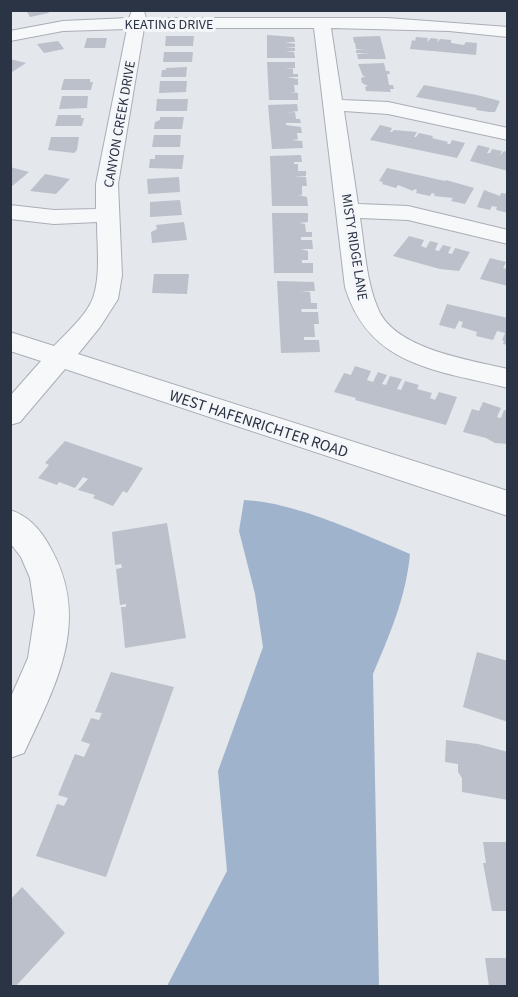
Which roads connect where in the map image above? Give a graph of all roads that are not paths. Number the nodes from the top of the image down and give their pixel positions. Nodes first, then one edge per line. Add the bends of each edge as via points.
1 (138, 19) junction
2 (322, 23) junction
3 (507, 32) edge
4 (10, 36) edge
5 (334, 105) junction
6 (507, 134) edge
7 (348, 211) junction
8 (10, 212) edge
9 (107, 215) junction
10 (507, 237) edge
11 (10, 341) edge
12 (61, 358) junction
13 (507, 379) edge
14 (10, 415) edge
15 (507, 504) edge
16 (10, 523) edge
17 (10, 740) edge

1 - 2 street, KEATING DRIVE
1 - 4 street, KEATING DRIVE
1 - 9 street, CANYON CREEK DRIVE via 107,184
2 - 3 street, KEATING DRIVE via 424,24
2 - 5 street, MISTY RIDGE LANE
5 - 6 street via 388,108
5 - 7 street, MISTY RIDGE LANE
7 - 10 street via 408,213
7 - 13 street, MISTY RIDGE LANE via 358,287 376,325 395,342 422,355
8 - 9 street via 54,217
9 - 12 street, CANYON CREEK DRIVE via 110,275 105,299
11 - 12 street, WEST HAFENRICHTER ROAD
12 - 14 street, CANYON CREEK DRIVE
12 - 15 street, WEST HAFENRICHTER ROAD
16 - 17 street via 30,543 42,563 51,603 50,644 39,679

